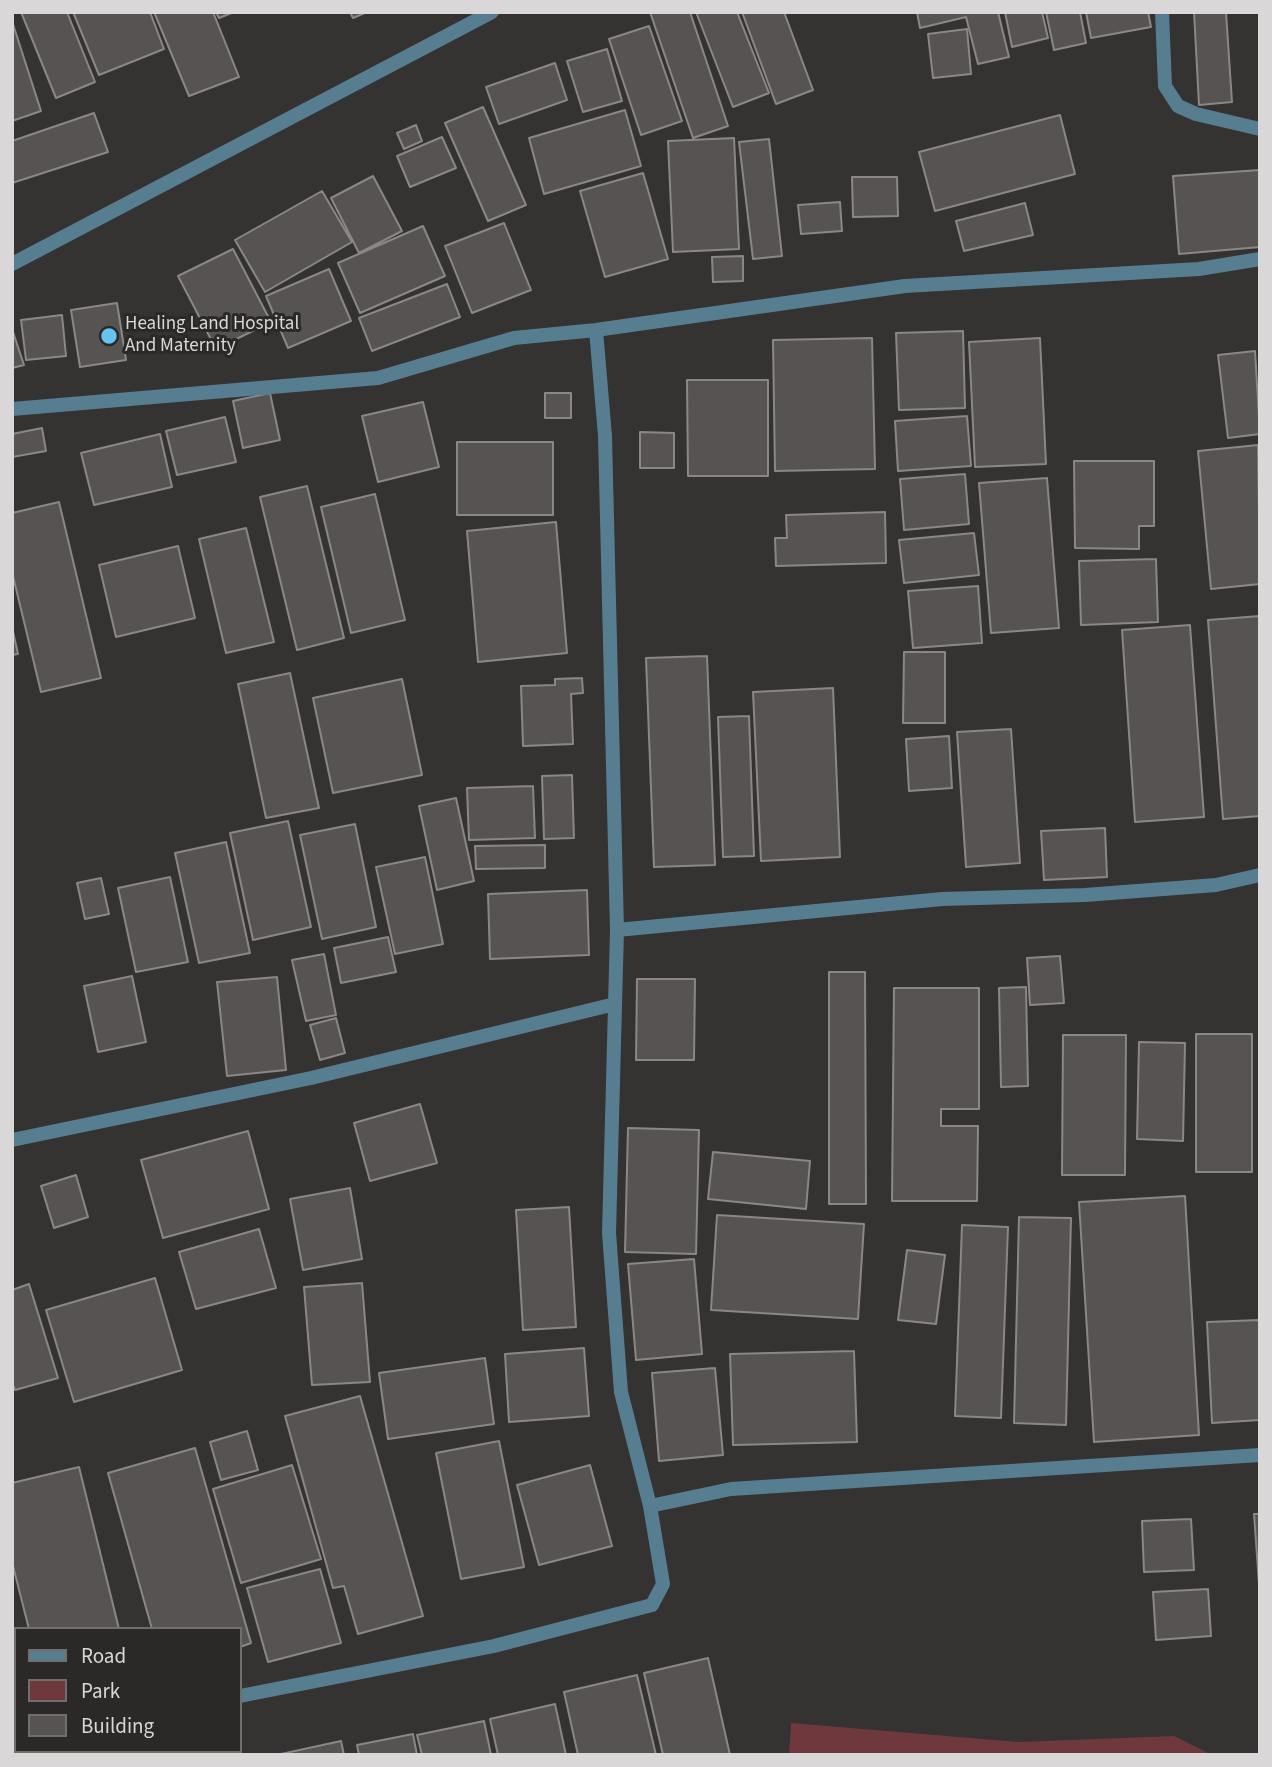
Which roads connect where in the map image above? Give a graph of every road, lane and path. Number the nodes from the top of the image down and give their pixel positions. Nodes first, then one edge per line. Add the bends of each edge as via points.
1 (492, 12) edge
2 (1162, 12) edge
3 (1260, 129) edge
4 (1260, 260) edge
5 (12, 264) edge
6 (596, 330) junction
7 (12, 409) edge
8 (1260, 875) edge
9 (617, 930) junction
10 (615, 1004) junction
11 (12, 1140) edge
12 (1260, 1455) edge
13 (650, 1506) junction
14 (242, 1696) edge

1 - 5 street
2 - 3 street via 1165,86 1178,106
4 - 6 street via 1199,269 905,286
6 - 7 street via 514,338 378,378
6 - 9 street via 605,436
8 - 9 street via 1216,885 942,899
9 - 10 street
10 - 11 street via 312,1078
10 - 13 street via 609,1233 621,1392
12 - 13 street via 731,1489
13 - 14 street via 663,1584 652,1605 494,1646

